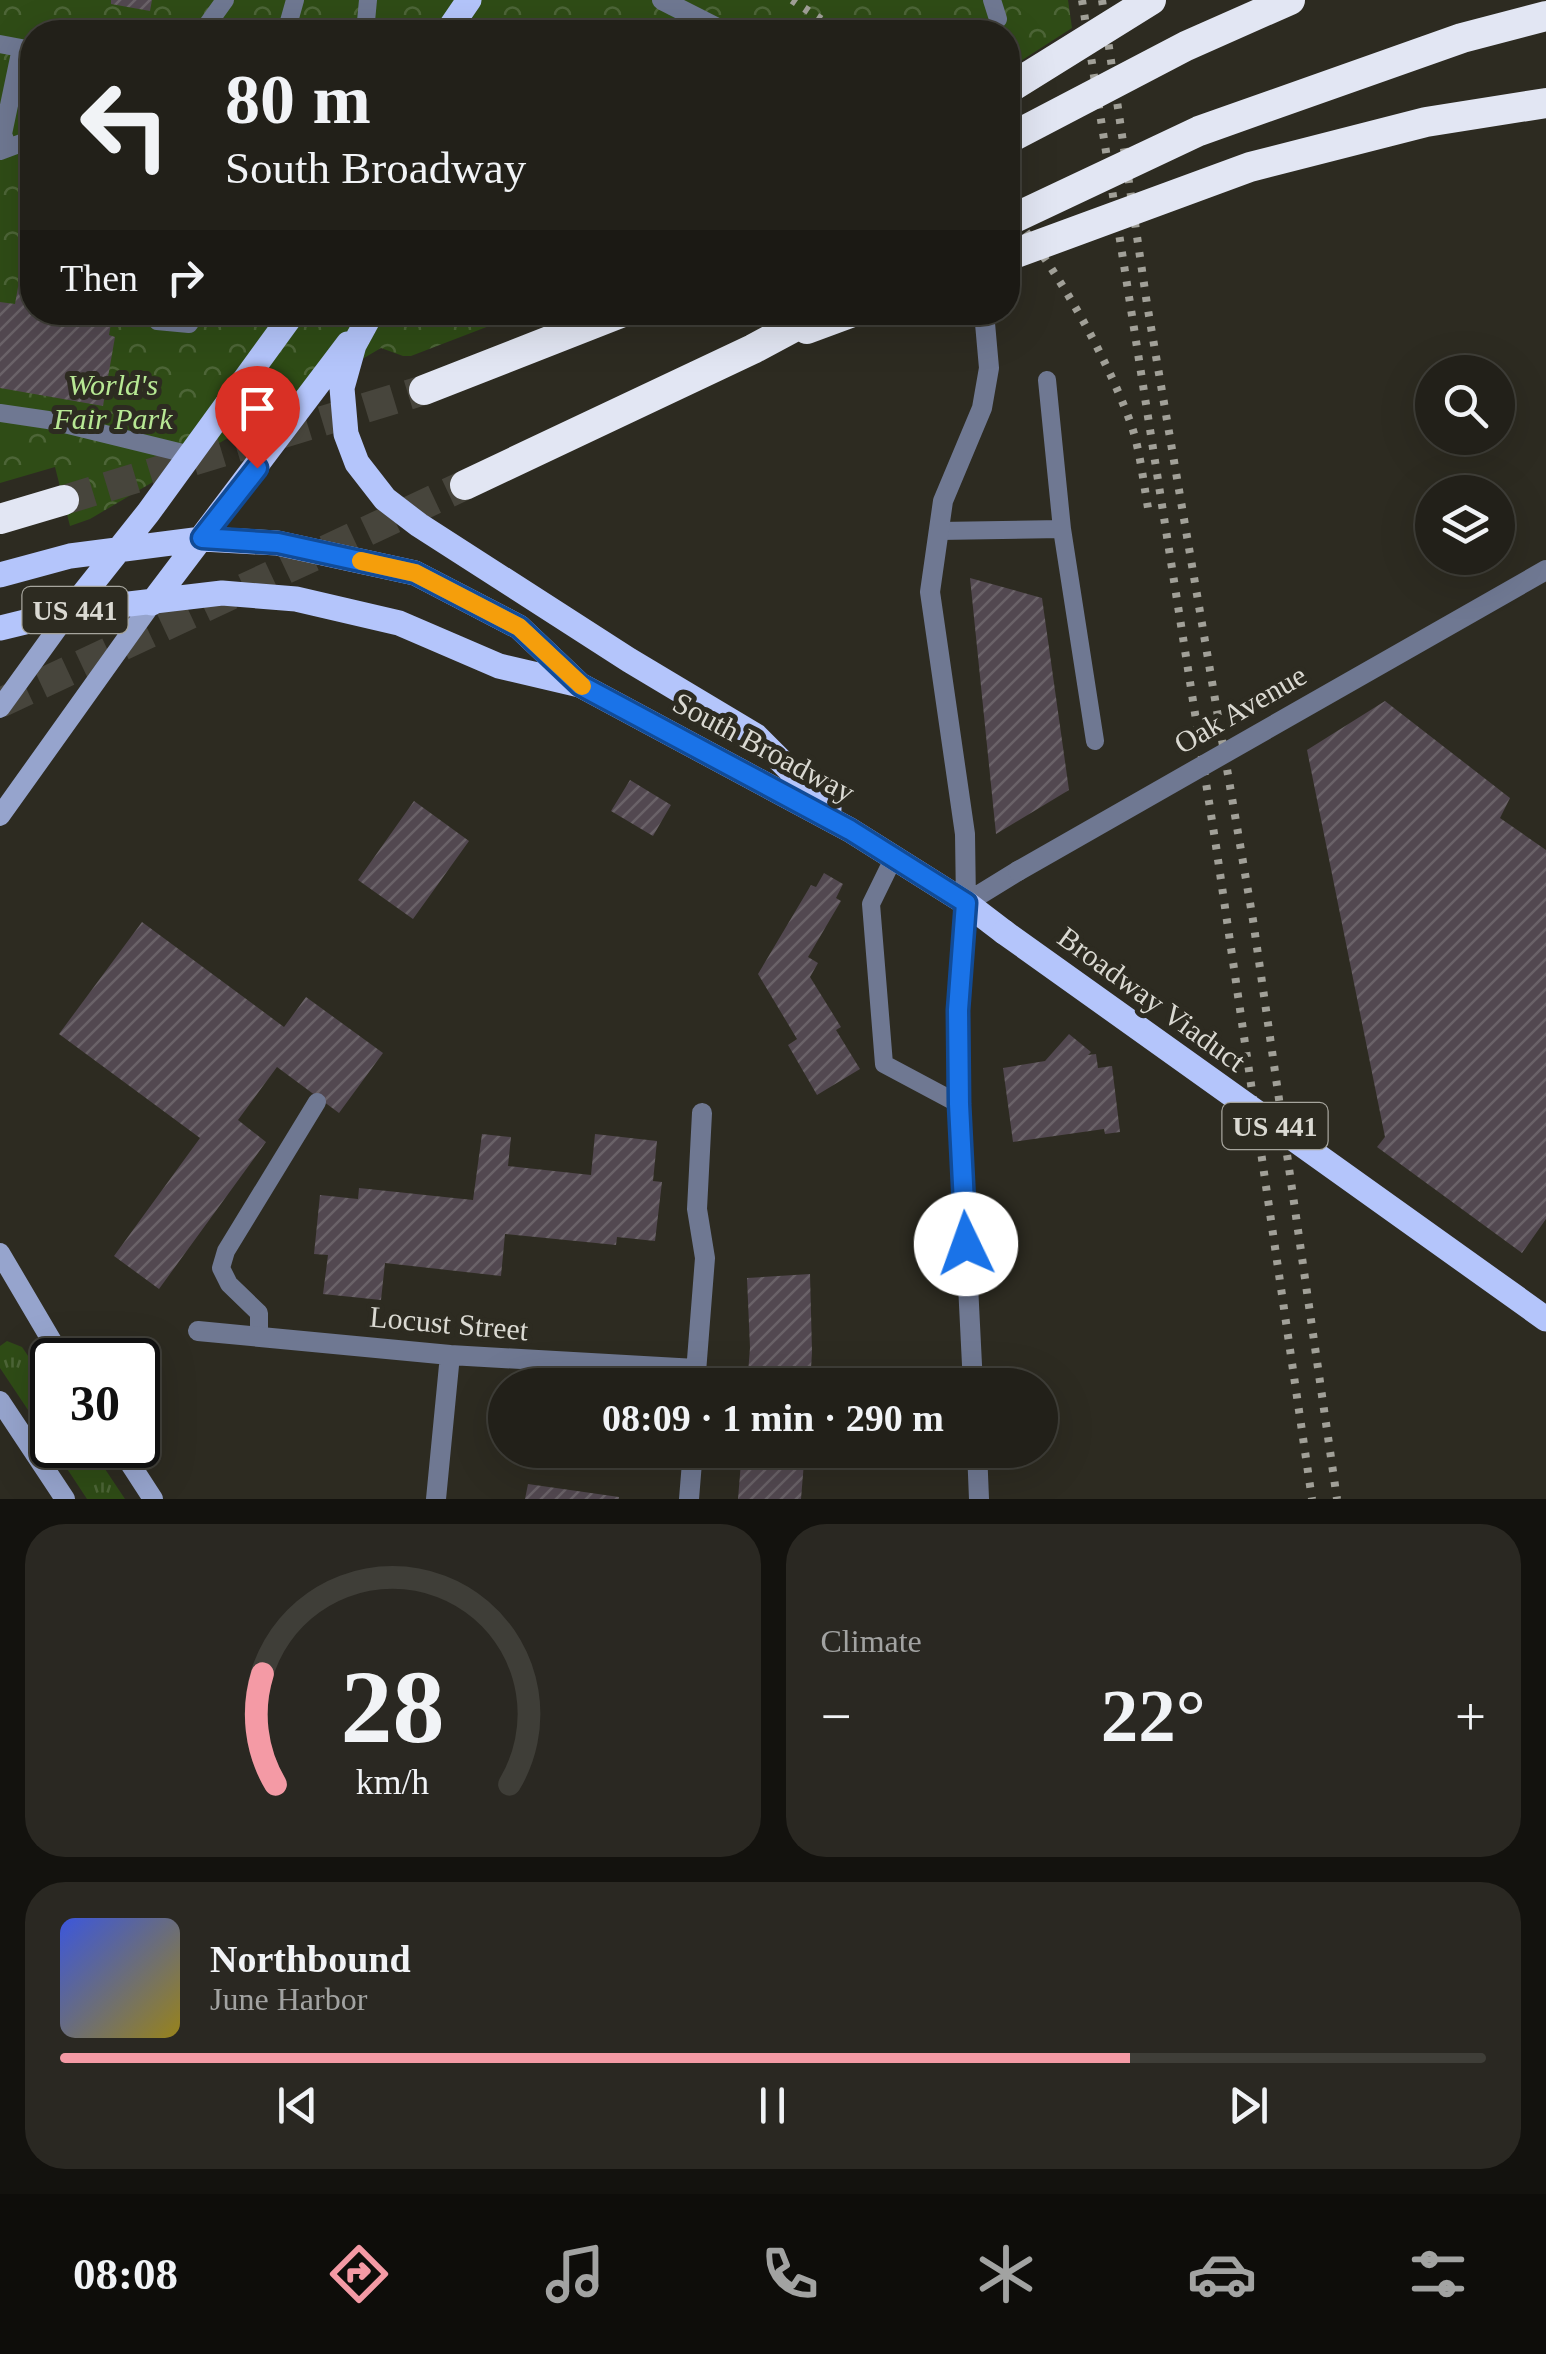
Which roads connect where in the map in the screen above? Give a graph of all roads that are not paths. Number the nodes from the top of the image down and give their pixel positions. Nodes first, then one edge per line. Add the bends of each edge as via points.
1 (662, 0) edge
2 (992, 0) edge
3 (1151, 0) edge
4 (1290, 0) edge
5 (1546, 16) edge
6 (998, 19) dead end
7 (701, 20) edge
8 (20, 75) edge
9 (1020, 82) edge
10 (1546, 103) edge
11 (1020, 133) edge
12 (2, 142) edge
13 (1020, 215) edge
14 (1020, 252) edge
15 (285, 325) edge
16 (362, 325) edge
17 (364, 325) edge
18 (589, 325) edge
19 (798, 325) edge
20 (818, 325) edge
21 (985, 325) edge
22 (753, 349) junction
23 (1047, 380) dead end
24 (424, 390) tunnel mouth
25 (0, 413) edge
26 (191, 455) junction
27 (466, 485) tunnel mouth
28 (64, 500) tunnel mouth
29 (0, 519) edge
30 (1062, 529) junction
31 (938, 531) junction
32 (202, 538) junction
33 (119, 548) junction
34 (1546, 570) edge
35 (0, 575) edge
36 (152, 603) junction
37 (70, 610) junction
38 (0, 628) edge
39 (580, 685) junction
40 (0, 708) edge
41 (1095, 741) dead end
42 (0, 816) edge
43 (850, 830) junction
44 (894, 858) junction
45 (966, 903) junction
46 (317, 1102) dead end
47 (959, 1104) junction
48 (702, 1112) dead end
49 (0, 1253) edge
50 (7, 1280) edge
51 (1546, 1319) edge
52 (198, 1331) dead end
53 (260, 1337) junction
54 (48, 1338) edge
55 (450, 1355) junction
56 (595, 1368) edge
57 (697, 1368) edge
58 (972, 1368) edge
59 (0, 1401) edge
60 (133, 1468) edge
61 (692, 1468) edge
62 (978, 1468) edge
63 (65, 1499) edge
64 (153, 1499) edge
65 (436, 1499) edge
66 (690, 1499) edge
67 (979, 1499) edge

1 - 7 street
2 - 6 lane
3 - 9 highway, bridge
4 - 11 highway, bridge
5 - 13 highway, bridge via 1462,38 1200,131
8 - 12 lane
10 - 14 highway, bridge via 1426,122 1250,167
15 - 26 main road
16 - 32 main road
17 - 43 main road via 342,388 346,434 357,463 386,499 756,736
18 - 24 highway
19 - 22 highway
20 - 22 highway
21 - 31 street via 990,368 982,408 943,501
22 - 27 highway
23 - 30 lane
25 - 26 lane
26 - 33 main road
28 - 29 highway
30 - 31 lane
30 - 41 lane
31 - 45 street via 930,592 965,834
32 - 33 main road, US 441
32 - 36 main road
32 - 39 main road, South Broadway / US 441 via 278,543 415,573 519,627
33 - 35 main road, US 441
33 - 37 main road
34 - 45 street, Oak Avenue, bridge
36 - 37 main road, US 441
36 - 39 main road, South Broadway / US 441 via 222,592 296,599 400,624 498,666
36 - 42 main road
37 - 38 main road, US 441
37 - 40 main road
39 - 43 main road, South Broadway / US 441
43 - 44 main road, South Broadway / US 441
44 - 45 main road, South Broadway / US 441
44 - 47 lane via 872,904 884,1064
45 - 47 street
45 - 51 main road, Broadway Viaduct / US 441, bridge
46 - 53 lane via 221,1268 259,1313
47 - 58 street
48 - 57 street via 697,1209 705,1258
49 - 50 main road
50 - 54 main road
52 - 53 street, Locust Street
53 - 55 street, Locust Street
55 - 56 street, Locust Street
55 - 65 street
59 - 63 main road
60 - 64 main road
61 - 66 street
62 - 67 street

